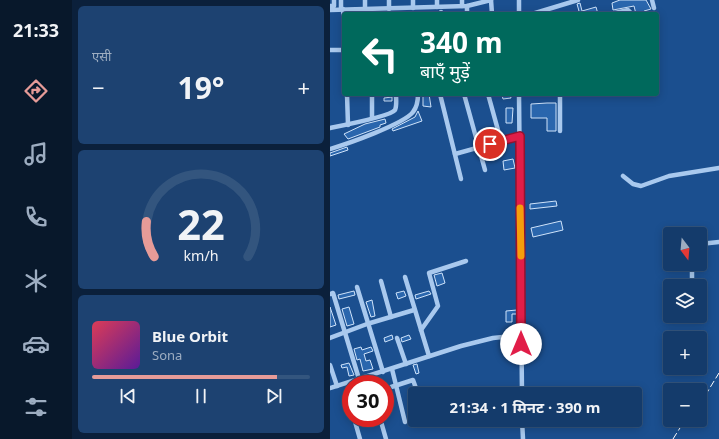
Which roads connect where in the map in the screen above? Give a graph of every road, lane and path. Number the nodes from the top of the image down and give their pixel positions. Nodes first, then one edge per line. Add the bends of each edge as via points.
1 (334, 0) edge
2 (341, 0) edge
3 (365, 0) edge
4 (388, 0) edge
5 (413, 0) edge
6 (437, 0) edge
7 (462, 0) edge
8 (489, 0) edge
9 (519, 0) edge
10 (578, 0) edge
11 (652, 0) edge
12 (330, 6) edge
13 (464, 6) junction
14 (437, 7) junction
15 (415, 8) junction
16 (654, 8) dead end
17 (342, 9) junction
18 (330, 10) edge
19 (368, 10) edge
20 (392, 10) edge
21 (343, 12) edge
22 (416, 12) edge
23 (466, 12) edge
24 (492, 12) edge
25 (519, 12) edge
26 (539, 12) edge
27 (620, 12) edge
28 (630, 12) edge
29 (330, 50) edge
30 (342, 50) edge
31 (347, 96) edge
32 (372, 96) edge
33 (396, 96) edge
34 (418, 96) edge
35 (440, 96) edge
36 (465, 96) edge
37 (489, 96) edge
38 (519, 96) edge
39 (560, 96) edge
40 (372, 118) junction
41 (348, 125) junction
42 (330, 128) edge
43 (560, 131) dead end
44 (520, 136) junction
45 (501, 141) junction
46 (479, 147) junction
47 (330, 148) edge
48 (455, 154) junction
49 (719, 168) edge
50 (485, 170) dead end
51 (623, 176) dead end
52 (461, 179) dead end
53 (719, 242) edge
54 (707, 243) edge
55 (466, 261) dead end
56 (692, 271) edge
57 (405, 277) dead end
58 (692, 278) dead end
59 (381, 281) dead end
60 (356, 287) dead end
61 (330, 294) edge
62 (414, 310) junction
63 (391, 317) junction
64 (367, 324) junction
65 (421, 330) junction
66 (344, 334) junction
67 (521, 335) junction
68 (330, 338) edge
69 (397, 338) dead end
70 (429, 356) junction
71 (406, 364) junction
72 (330, 365) edge
73 (392, 369) junction
74 (383, 372) junction
75 (358, 375) edge
76 (373, 375) edge
77 (342, 384) edge
78 (337, 386) junction
79 (396, 386) junction
80 (415, 387) edge
81 (522, 387) edge
82 (330, 388) edge
83 (405, 422) dead end
84 (357, 427) edge
85 (383, 427) edge
86 (522, 427) edge
87 (360, 439) edge
88 (386, 439) edge
89 (523, 439) edge

1 - 12 street via 334,6
2 - 17 street
3 - 19 street
4 - 20 street
5 - 15 street
6 - 14 street
7 - 13 street
8 - 13 street
8 - 24 street
9 - 25 street
10 - 26 street
11 - 16 street
13 - 14 street
13 - 23 street
14 - 15 street
15 - 20 street
15 - 22 street
17 - 18 street
17 - 19 street
17 - 21 street
19 - 20 street
27 - 28 street
29 - 30 street
31 - 41 street
32 - 40 street
33 - 40 street via 394,111
34 - 47 street via 416,108 408,117 349,143
35 - 48 street
36 - 46 street
37 - 45 street
38 - 44 street
39 - 43 street
40 - 41 street
41 - 42 street
44 - 45 street
44 - 67 street
45 - 46 street
46 - 48 street
46 - 50 street
48 - 52 street
49 - 51 street via 669,176 641,186 633,184
53 - 54 street
55 - 65 street via 429,273 438,306
56 - 58 street
57 - 62 street
59 - 63 street
60 - 64 street
61 - 66 street via 333,293
62 - 63 street
62 - 65 street
63 - 64 street
64 - 66 street
64 - 74 street
65 - 70 street
66 - 68 street
66 - 75 street
67 - 70 street via 493,338
67 - 81 street
69 - 71 street
70 - 71 street
71 - 73 street
72 - 78 street
73 - 74 street
73 - 79 street
74 - 76 street
77 - 78 street
78 - 82 street
79 - 80 street via 413,380
79 - 83 street
84 - 87 street
85 - 88 street
86 - 89 street

